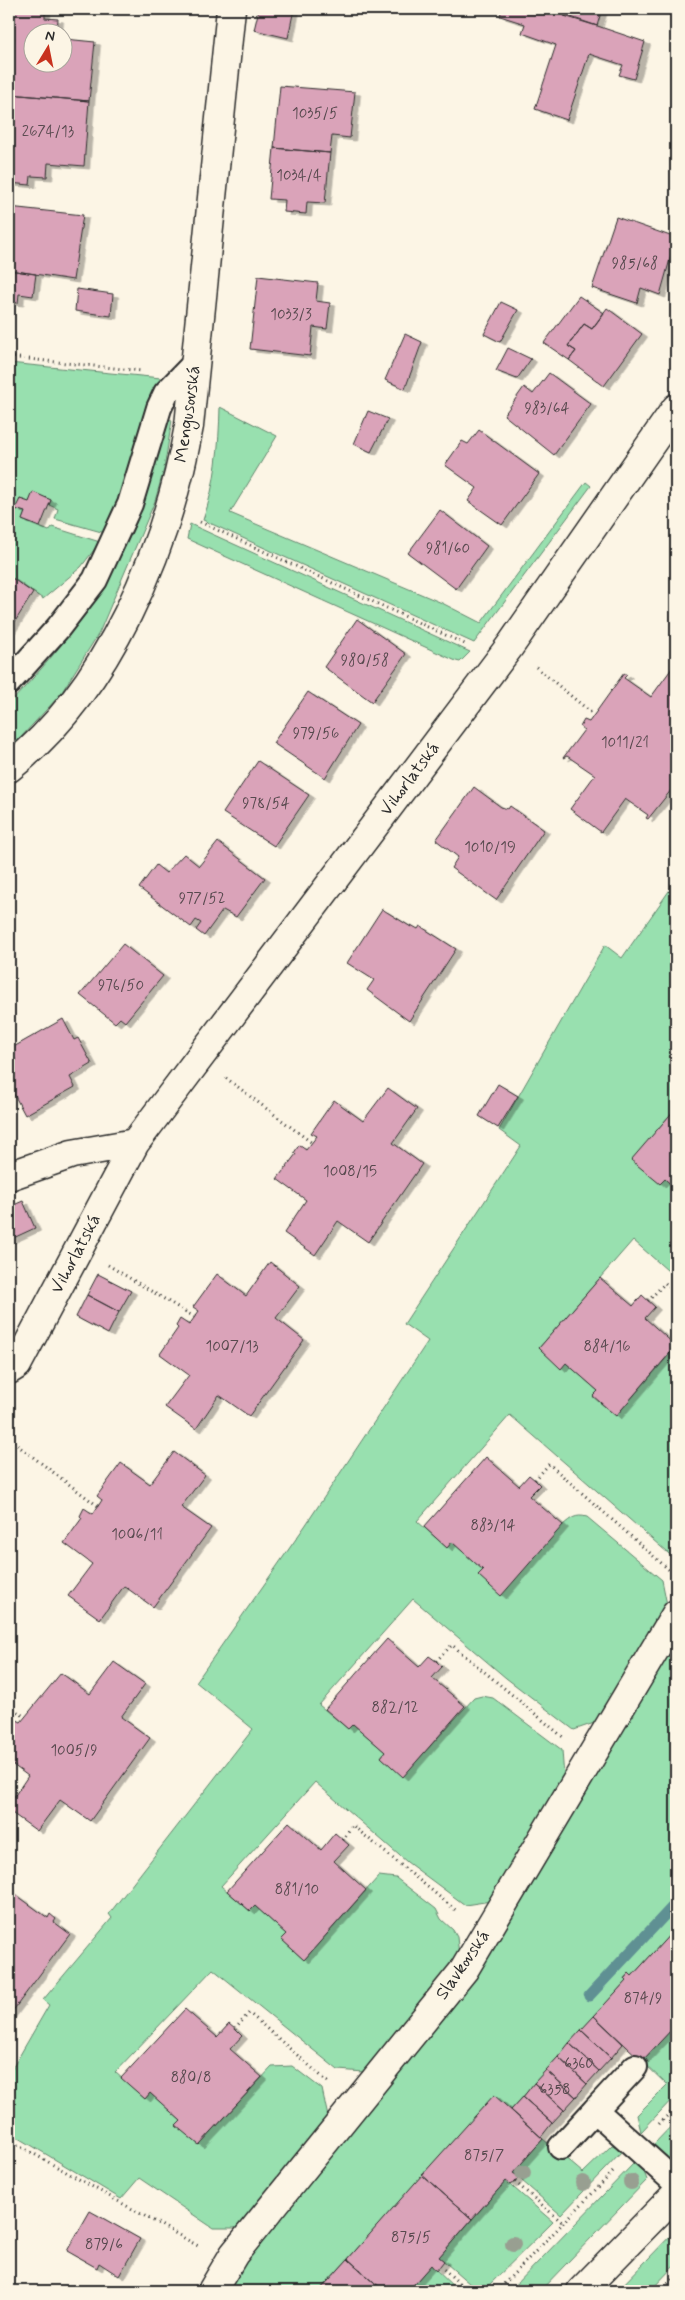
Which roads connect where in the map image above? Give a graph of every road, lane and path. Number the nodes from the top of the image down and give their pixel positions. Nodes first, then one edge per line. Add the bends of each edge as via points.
1 (230, 9) edge
2 (9, 358) edge
3 (196, 362) junction
4 (151, 372) dead end
5 (676, 408) edge
6 (197, 521) dead end
7 (505, 653) junction
8 (9, 682) edge
9 (594, 714) dead end
10 (9, 768) edge
11 (200, 1058) junction
12 (135, 1143) junction
13 (312, 1143) dead end
14 (9, 1176) edge
15 (79, 1248) junction
16 (676, 1293) edge
17 (648, 1301) dead end
18 (194, 1317) dead end
19 (12, 1373) edge
20 (9, 1438) edge
21 (535, 1480) dead end
22 (98, 1506) dead end
23 (676, 1576) edge
24 (676, 1614) edge
25 (436, 1661) dead end
26 (9, 1706) edge
27 (25, 1717) dead end
28 (590, 1759) junction
29 (342, 1840) dead end
30 (485, 1934) junction
31 (235, 2029) dead end
32 (635, 2067) dead end
33 (355, 2105) junction
34 (676, 2107) edge
35 (595, 2110) junction
36 (9, 2140) edge
37 (561, 2147) dead end
38 (636, 2148) junction
39 (515, 2182) dead end
40 (676, 2183) edge
41 (676, 2194) edge
42 (563, 2224) junction
43 (229, 2263) junction
44 (440, 2266) dead end
45 (676, 2275) edge
46 (212, 2291) edge
47 (468, 2291) edge
48 (497, 2291) edge
49 (581, 2291) edge
50 (661, 2291) edge

1 - 3 street, Mengusovská
2 - 4 path
3 - 8 lane via 166,393 159,408 130,504 95,580 58,628
3 - 10 street, Mengusovská via 181,468 170,507 136,593 102,662 79,697 36,747
5 - 7 street, Vihorlatská
6 - 7 path
7 - 9 path
7 - 11 street, Vihorlatská
11 - 12 street, Vihorlatská
11 - 13 path
12 - 14 street via 72,1154
12 - 15 street, Vihorlatská
15 - 18 path
15 - 19 street, Vihorlatská
16 - 17 path via 664,1283
20 - 22 path
21 - 23 path via 549,1464
24 - 28 street, Slavkovská
25 - 28 path via 452,1645
26 - 27 path
28 - 30 street, Slavkovská
29 - 30 path via 352,1825
30 - 33 street, Slavkovská via 464,1970
31 - 33 path via 249,2013
32 - 35 lane
33 - 43 street, Slavkovská
34 - 38 path
35 - 37 lane
35 - 38 lane
36 - 43 path
38 - 40 lane
38 - 42 path
39 - 42 path
41 - 49 street
42 - 48 path
43 - 46 street, Slavkovská
44 - 47 path
45 - 50 path

